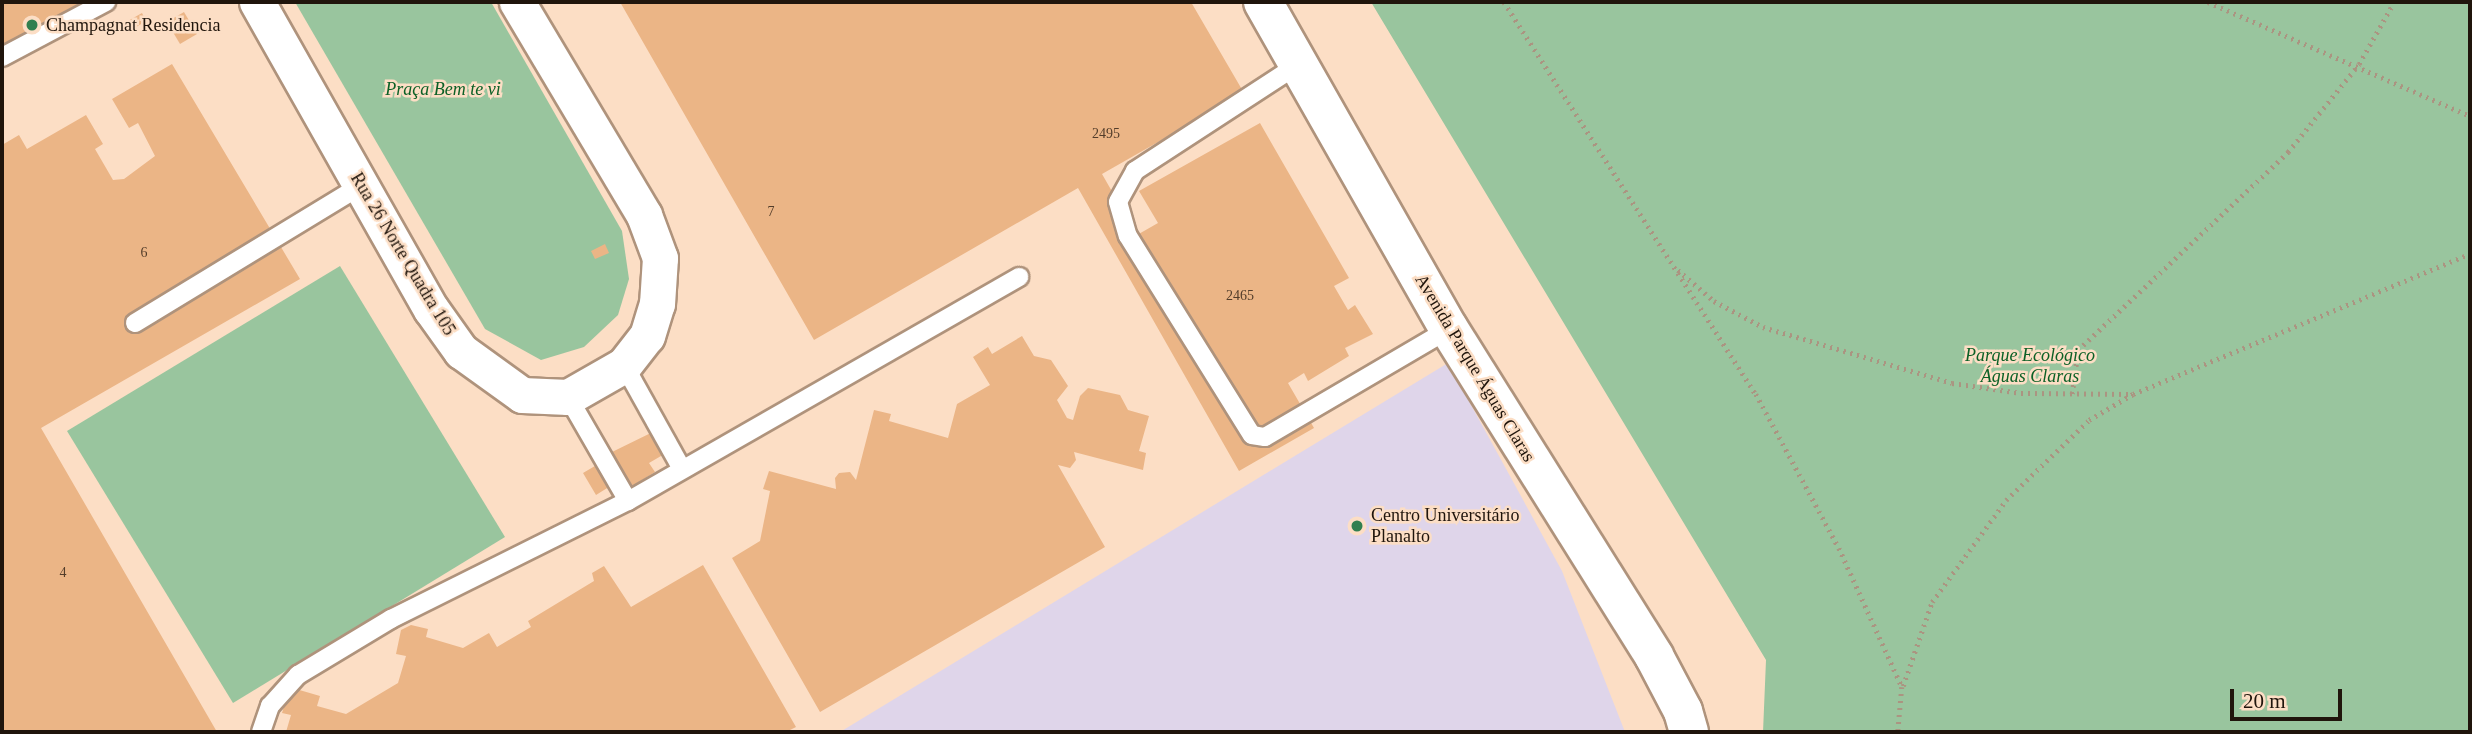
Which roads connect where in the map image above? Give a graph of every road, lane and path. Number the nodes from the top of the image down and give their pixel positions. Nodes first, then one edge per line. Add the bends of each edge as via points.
1 (106, 2) edge
2 (257, 2) edge
3 (517, 2) edge
4 (1263, 2) edge
5 (1504, 2) edge
6 (2208, 2) edge
7 (2394, 2) edge
8 (2, 57) edge
9 (1299, 64) junction
10 (2359, 64) junction
11 (2470, 116) edge
12 (362, 185) junction
13 (2470, 254) edge
14 (1672, 265) junction
15 (1019, 277) dead end
16 (135, 323) dead end
17 (1449, 329) junction
18 (624, 365) junction
19 (2072, 394) junction
20 (2133, 394) junction
21 (568, 397) junction
22 (682, 469) junction
23 (628, 501) junction
24 (1902, 687) junction
25 (261, 732) edge
26 (1689, 732) edge
27 (1898, 732) edge

1 - 8 lane
2 - 12 street, Rua 26 Norte Quadra 105
3 - 18 street via 644,215 660,258 657,304 648,336
4 - 9 street, Avenida Parque Águas Claras
5 - 14 path
6 - 10 path
7 - 10 path
9 - 17 street, Avenida Parque Águas Claras
9 - 17 lane via 1135,171 1118,202 1128,236 1252,435 1265,437
10 - 11 path
10 - 19 path via 2288,152 2078,350
12 - 16 lane
12 - 21 street, Rua 26 Norte Quadra 105 via 431,309 461,351 522,396
13 - 20 path
14 - 19 path via 1714,302 1763,327 1952,383 2021,393
14 - 24 path via 1756,394 1839,548
15 - 22 lane
17 - 26 street, Avenida Parque Águas Claras via 1654,656
18 - 21 street
18 - 22 lane
19 - 20 path
20 - 24 path via 2089,420 2006,500 1932,602
21 - 23 lane
22 - 23 lane
23 - 25 lane via 391,619 298,676 270,706
24 - 27 path

